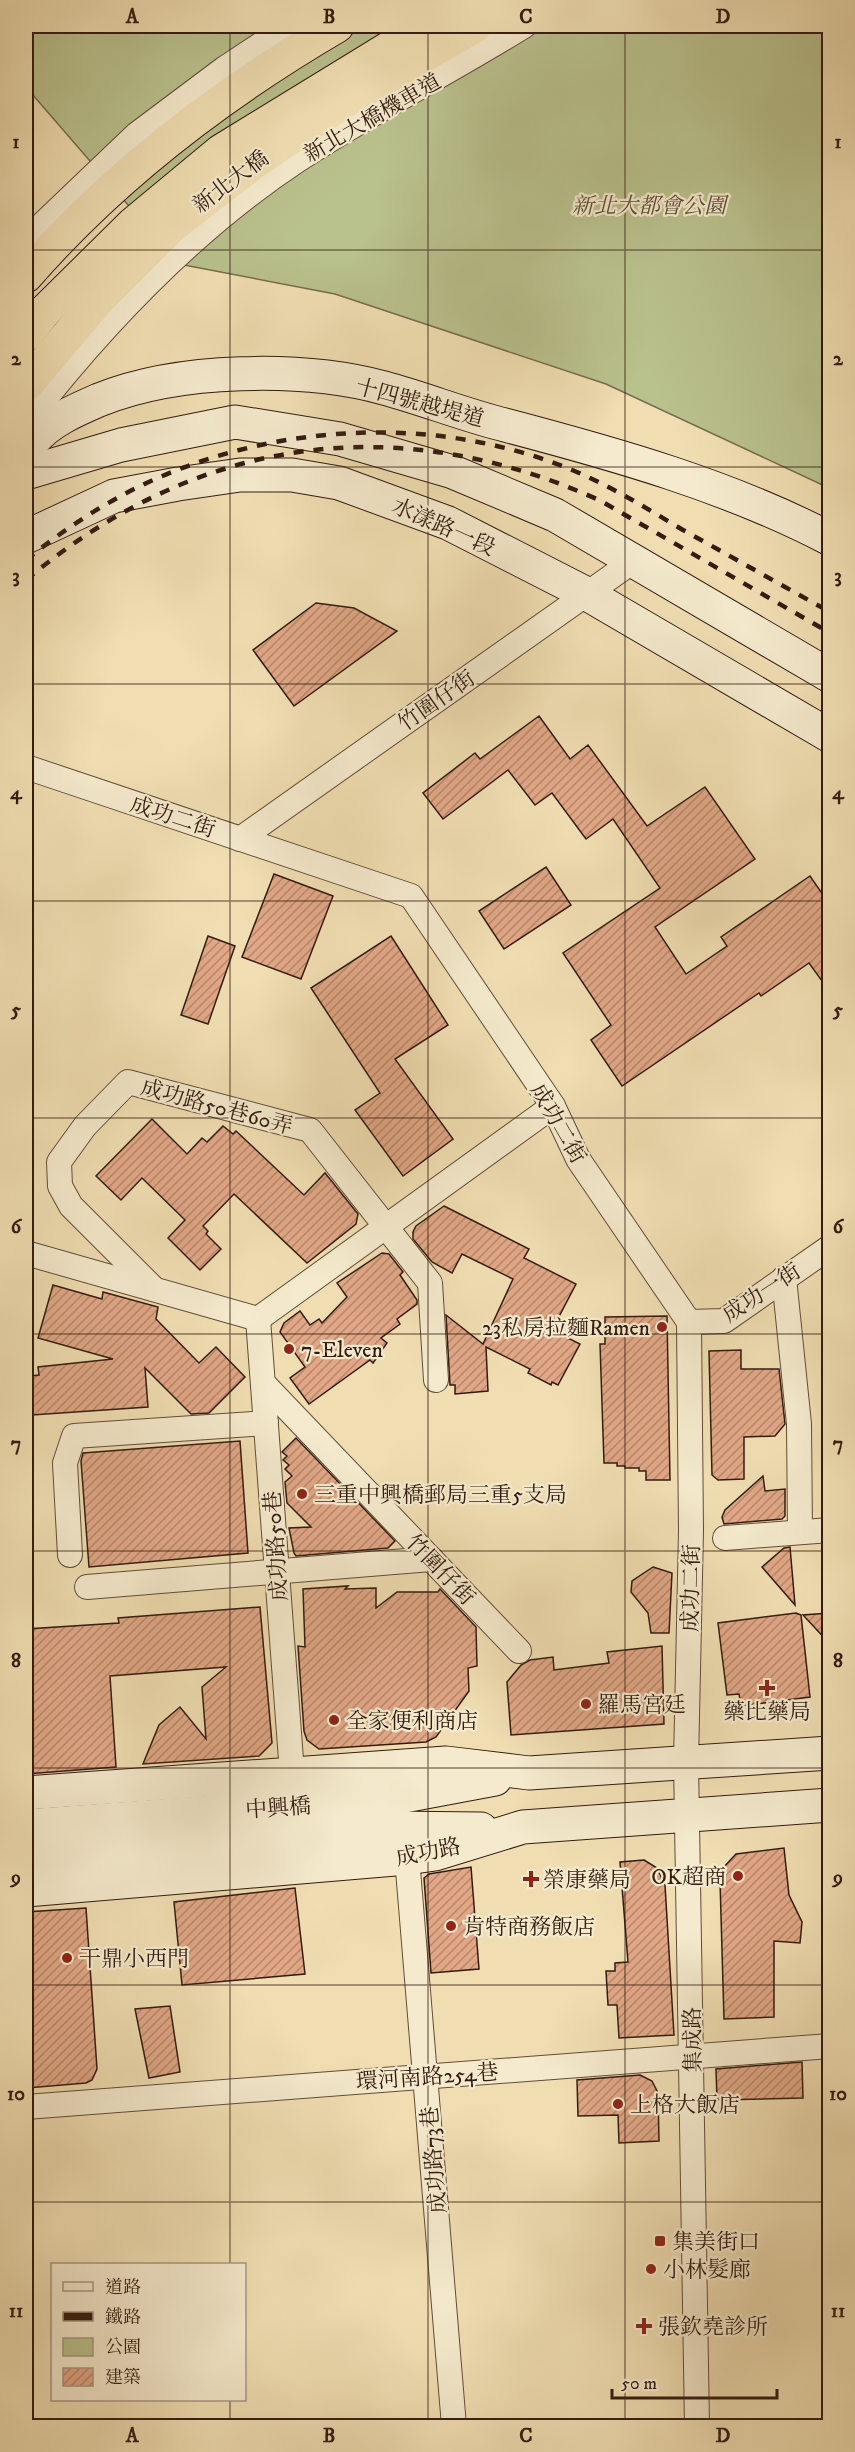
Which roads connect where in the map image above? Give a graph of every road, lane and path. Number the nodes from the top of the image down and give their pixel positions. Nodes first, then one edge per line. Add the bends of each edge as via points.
1 (289, 26) edge
2 (337, 26) edge
3 (396, 26) edge
4 (425, 26) edge
5 (474, 26) edge
6 (524, 26) edge
7 (26, 240) edge
8 (26, 276) edge
9 (26, 308) edge
10 (26, 335) edge
11 (26, 385) edge
12 (26, 423) edge
13 (26, 466) edge
14 (26, 473) edge
15 (26, 537) edge
16 (830, 538) edge
17 (632, 562) junction
18 (587, 594) junction
19 (830, 676) edge
20 (830, 736) edge
21 (26, 767) edge
22 (240, 839) junction
23 (553, 1106) junction
24 (386, 1226) junction
25 (830, 1247) edge
26 (26, 1252) edge
27 (784, 1278) junction
28 (154, 1289) junction
29 (258, 1319) junction
30 (688, 1322) junction
31 (436, 1380) dead end
32 (263, 1383) junction
33 (266, 1423) junction
34 (830, 1530) edge
35 (800, 1532) junction
36 (725, 1538) dead end
37 (70, 1555) dead end
38 (431, 1559) junction
39 (277, 1571) junction
40 (87, 1587) dead end
41 (519, 1651) dead end
42 (830, 1754) edge
43 (686, 1762) junction
44 (292, 1773) junction
45 (529, 1773) junction
46 (26, 1793) edge
47 (830, 1805) edge
48 (388, 1813) junction
49 (689, 1816) junction
50 (26, 1826) edge
51 (523, 1827) junction
52 (26, 1858) edge
53 (407, 1858) junction
54 (26, 1890) edge
55 (830, 2046) edge
56 (693, 2055) junction
57 (426, 2077) junction
58 (26, 2107) edge
59 (454, 2427) edge
60 (697, 2427) edge

1 - 7 street via 137,134
2 - 8 highway via 214,104 130,171
3 - 9 highway via 213,139 118,213
4 - 10 highway via 221,151 133,224
5 - 11 highway, 新北大橋 via 342,103 255,161 172,226 97,302
6 - 12 street, 新北大橋機車道 via 297,161 215,223 147,284 86,347
13 - 16 street, 十四號越堤道 via 33,441 69,412 118,393 206,375 300,374 383,387 484,420 626,457 796,521
14 - 17 street via 121,445 236,423 340,439 453,472 555,515
15 - 18 street, 水漾路一段 via 114,496 240,475 292,475 339,483 448,523
17 - 18 street, 竹圍仔街
17 - 19 street via 647,567
18 - 20 street, 水漾路一段
18 - 22 street, 竹圍仔街
21 - 22 street, 成功二街
22 - 23 street, 成功二街 via 411,896
23 - 24 street
23 - 30 street, 成功二街 via 578,1159
24 - 28 street, 成功路50巷60弄 via 310,1130 128,1082 86,1126 59,1162 60,1186 71,1206
24 - 29 street
24 - 31 street via 430,1283
25 - 27 street, 成功一街
26 - 28 street
27 - 30 street, 成功一街 via 724,1321
27 - 35 street via 799,1424
28 - 29 street
29 - 32 street, 成功路50巷
30 - 43 street, 成功二街 via 691,1531
32 - 33 street, 成功路50巷
32 - 38 street, 竹圍仔街
33 - 37 street via 74,1436 65,1463
33 - 39 street, 成功路50巷
34 - 35 street
35 - 36 street
38 - 39 street
38 - 41 street, 竹圍仔街
39 - 40 street
39 - 44 street, 成功路50巷
42 - 43 street
43 - 45 street
43 - 49 street, 集成路
44 - 45 street via 446,1763
44 - 46 street
45 - 48 street, 中興橋
47 - 49 street, 成功路
48 - 50 street, 中興橋
48 - 51 street, 中興橋 via 457,1831
48 - 52 street, 中興橋
49 - 51 street, 成功路
49 - 56 street, 集成路
51 - 53 street, 成功路 via 435,1854
53 - 54 street, 成功路
53 - 57 street, 成功路73巷
55 - 56 street, 環河南路254巷
56 - 57 street, 環河南路254巷
56 - 60 street, 集成路
57 - 58 street, 環河南路254巷
57 - 59 street, 成功路73巷

